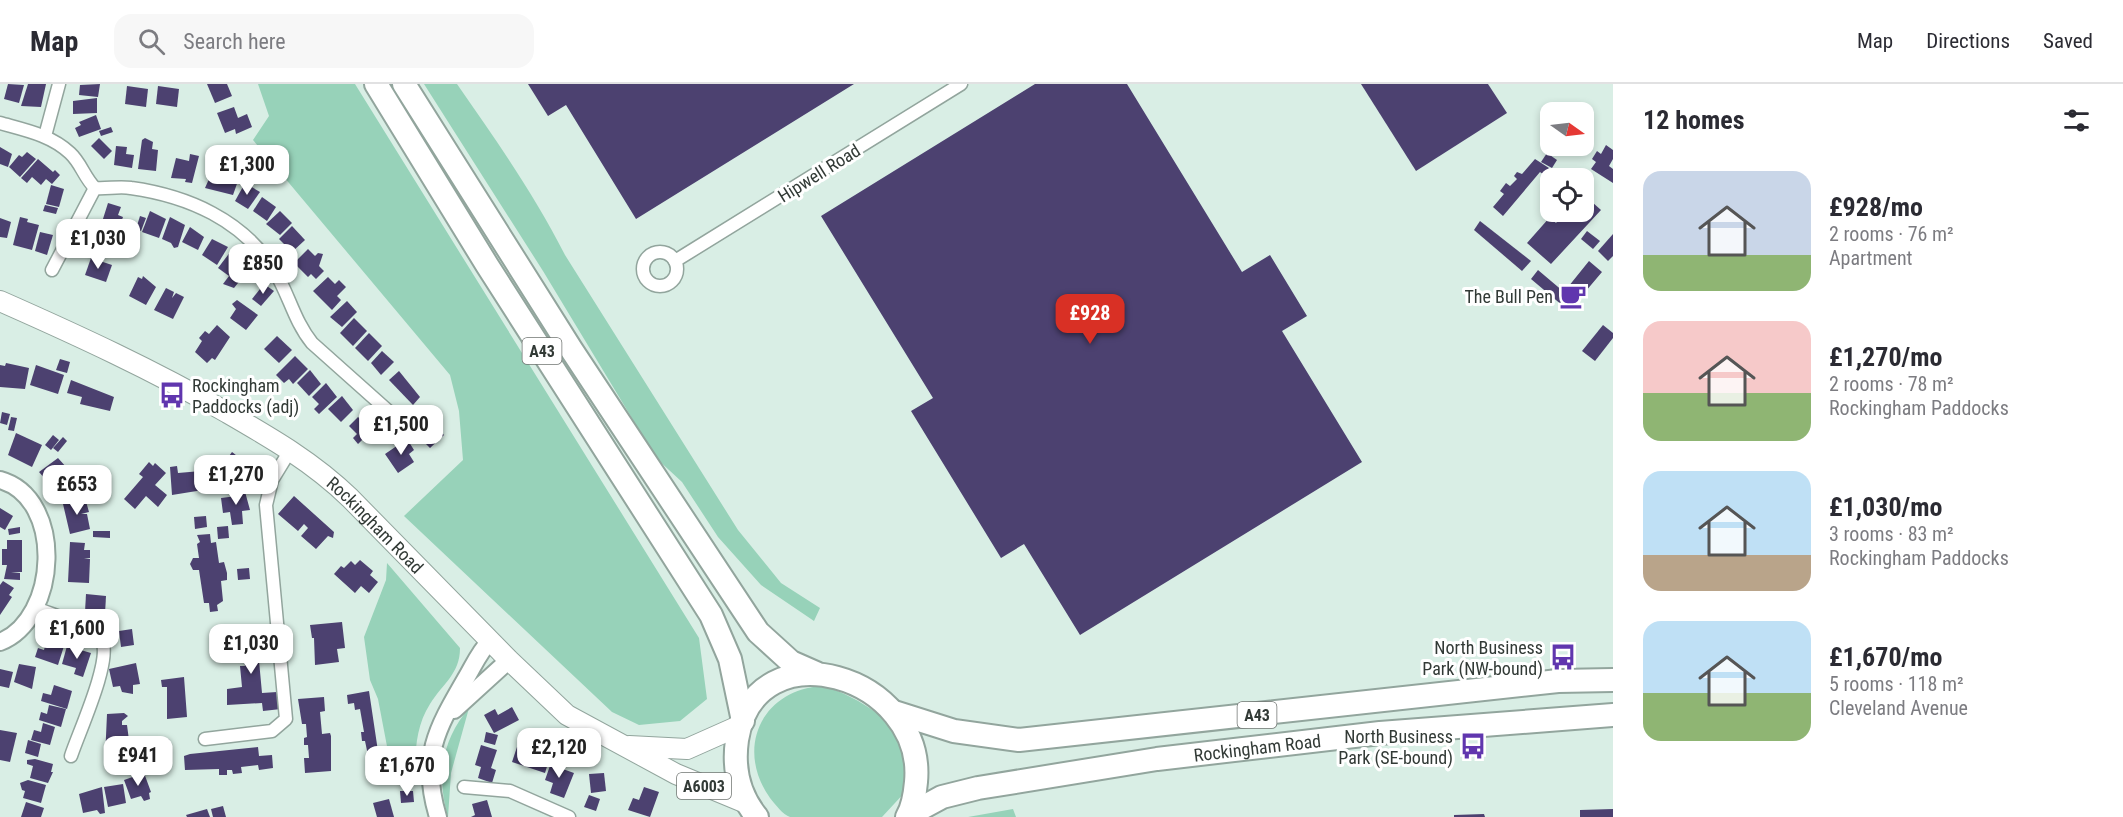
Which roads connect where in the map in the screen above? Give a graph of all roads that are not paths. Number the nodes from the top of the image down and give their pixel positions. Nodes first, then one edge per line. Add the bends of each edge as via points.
1 (59, 84) edge
2 (376, 84) edge
3 (404, 84) edge
4 (962, 84) edge
5 (0, 123) edge
6 (45, 136) junction
7 (94, 188) junction
8 (675, 261) dead end
9 (52, 270) dead end
10 (0, 301) edge
11 (395, 417) dead end
12 (291, 449) junction
13 (0, 480) edge
14 (36, 608) junction
15 (490, 641) junction
16 (0, 642) edge
17 (508, 660) junction
18 (1613, 663) edge
19 (816, 673) junction
20 (1613, 680) edge
21 (1558, 681) junction
22 (894, 712) junction
23 (1613, 715) edge
24 (442, 720) junction
25 (742, 723) junction
26 (206, 739) dead end
27 (619, 745) junction
28 (71, 756) dead end
29 (464, 787) dead end
30 (752, 810) edge
31 (908, 816) edge
32 (438, 817) edge
33 (569, 817) edge

1 - 6 street
2 - 25 highway, A43 via 711,615 730,659
3 - 19 highway, A43 via 571,349 758,633 790,662
4 - 8 street, Hipwell Road
5 - 6 street
6 - 7 street via 70,153
7 - 9 street
7 - 11 street via 129,187 187,200 238,230 258,247 275,272 301,329 312,343
10 - 12 main road, Rockingham Road / A6003 via 129,360
12 - 15 main road, Rockingham Road / A6003 via 326,474
12 - 26 street via 272,480 266,505 286,719 272,731
13 - 14 street via 23,492 44,526 43,589
14 - 16 street via 16,633
14 - 28 street via 93,632 102,642 100,673
15 - 17 main road, Rockingham Road / A6003
15 - 24 street
17 - 24 street
17 - 27 main road, Rockingham Road / A6003 via 567,715
18 - 21 highway, Rockingham Road / A43
19 - 22 highway, A43 via 858,685
19 - 25 highway, A43 via 772,685 757,698
20 - 21 highway, Rockingham Road / A43
21 - 22 highway, Rockingham Road / A43 via 1019,740 954,731
22 - 31 highway, A43 via 914,750 917,772
23 - 31 highway, Rockingham Road / A43 via 1380,733 1157,759 978,788 935,800
24 - 32 street via 429,771
25 - 27 main road, Rockingham Road / A6003 via 687,749
25 - 30 highway, A43 via 736,766
27 - 30 main road, Rockingham Road / A6003
29 - 33 street via 510,791

